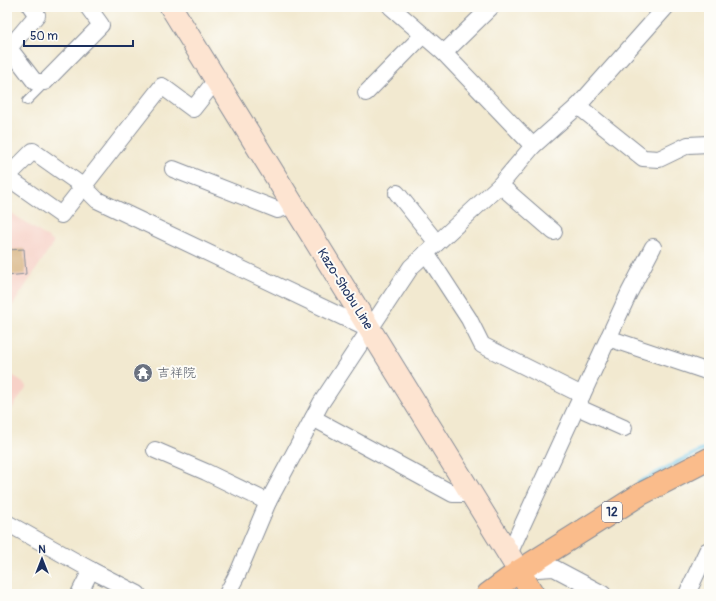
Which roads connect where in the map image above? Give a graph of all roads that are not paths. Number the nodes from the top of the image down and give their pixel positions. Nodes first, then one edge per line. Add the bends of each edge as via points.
1 (31, 7) edge
2 (88, 7) edge
3 (171, 7) edge
4 (391, 7) edge
5 (491, 7) edge
6 (666, 7) edge
7 (422, 34) junction
8 (444, 54) junction
9 (216, 80) junction
10 (40, 82) junction
11 (366, 93) dead end
12 (27, 102) dead end
13 (578, 106) junction
14 (709, 144) edge
15 (533, 146) junction
16 (173, 169) dead end
17 (500, 185) junction
18 (84, 187) junction
19 (397, 193) dead end
20 (293, 205) junction
21 (554, 232) dead end
22 (653, 247) dead end
23 (432, 248) junction
24 (370, 330) junction
25 (608, 338) junction
26 (709, 372) edge
27 (579, 401) junction
28 (313, 418) junction
29 (624, 428) dead end
30 (155, 450) dead end
31 (709, 459) edge
32 (471, 494) junction
33 (268, 502) junction
34 (7, 523) edge
35 (709, 551) edge
36 (514, 562) junction
37 (91, 570) junction
38 (79, 594) edge
39 (138, 594) edge
40 (228, 594) edge
41 (488, 594) edge
42 (533, 594) edge
43 (603, 594) edge
44 (687, 594) edge

1 - 10 street via 37,15 9,48 35,82
2 - 10 street via 101,25 45,82
3 - 9 main road, Kazo-Shobu Line
4 - 7 street
5 - 8 street
6 - 13 street
7 - 8 street
7 - 11 street
8 - 15 street
9 - 18 street via 193,109 162,86
9 - 20 main road, Kazo-Shobu Line
10 - 12 lane via 40,88
13 - 14 street via 643,158 660,159 688,145
13 - 15 street
15 - 17 street
16 - 20 street via 278,210
17 - 21 street
17 - 23 street
18 - 18 street via 61,215 7,177 33,151
18 - 24 street via 97,200
19 - 23 street
20 - 24 main road, Kazo-Shobu Line
22 - 25 street
23 - 24 street via 411,267
23 - 27 street via 482,345
24 - 28 street
24 - 32 main road, Kazo-Shobu Line
25 - 26 street
25 - 27 street
27 - 29 street
27 - 36 street
28 - 32 street via 453,494
28 - 33 street
30 - 33 street
31 - 36 main road, 12
32 - 36 main road, Kazo-Shobu Line
33 - 40 street
34 - 37 street
35 - 44 street
36 - 41 main road, 12
36 - 42 main road
36 - 43 street via 554,568
37 - 38 street
37 - 39 street

